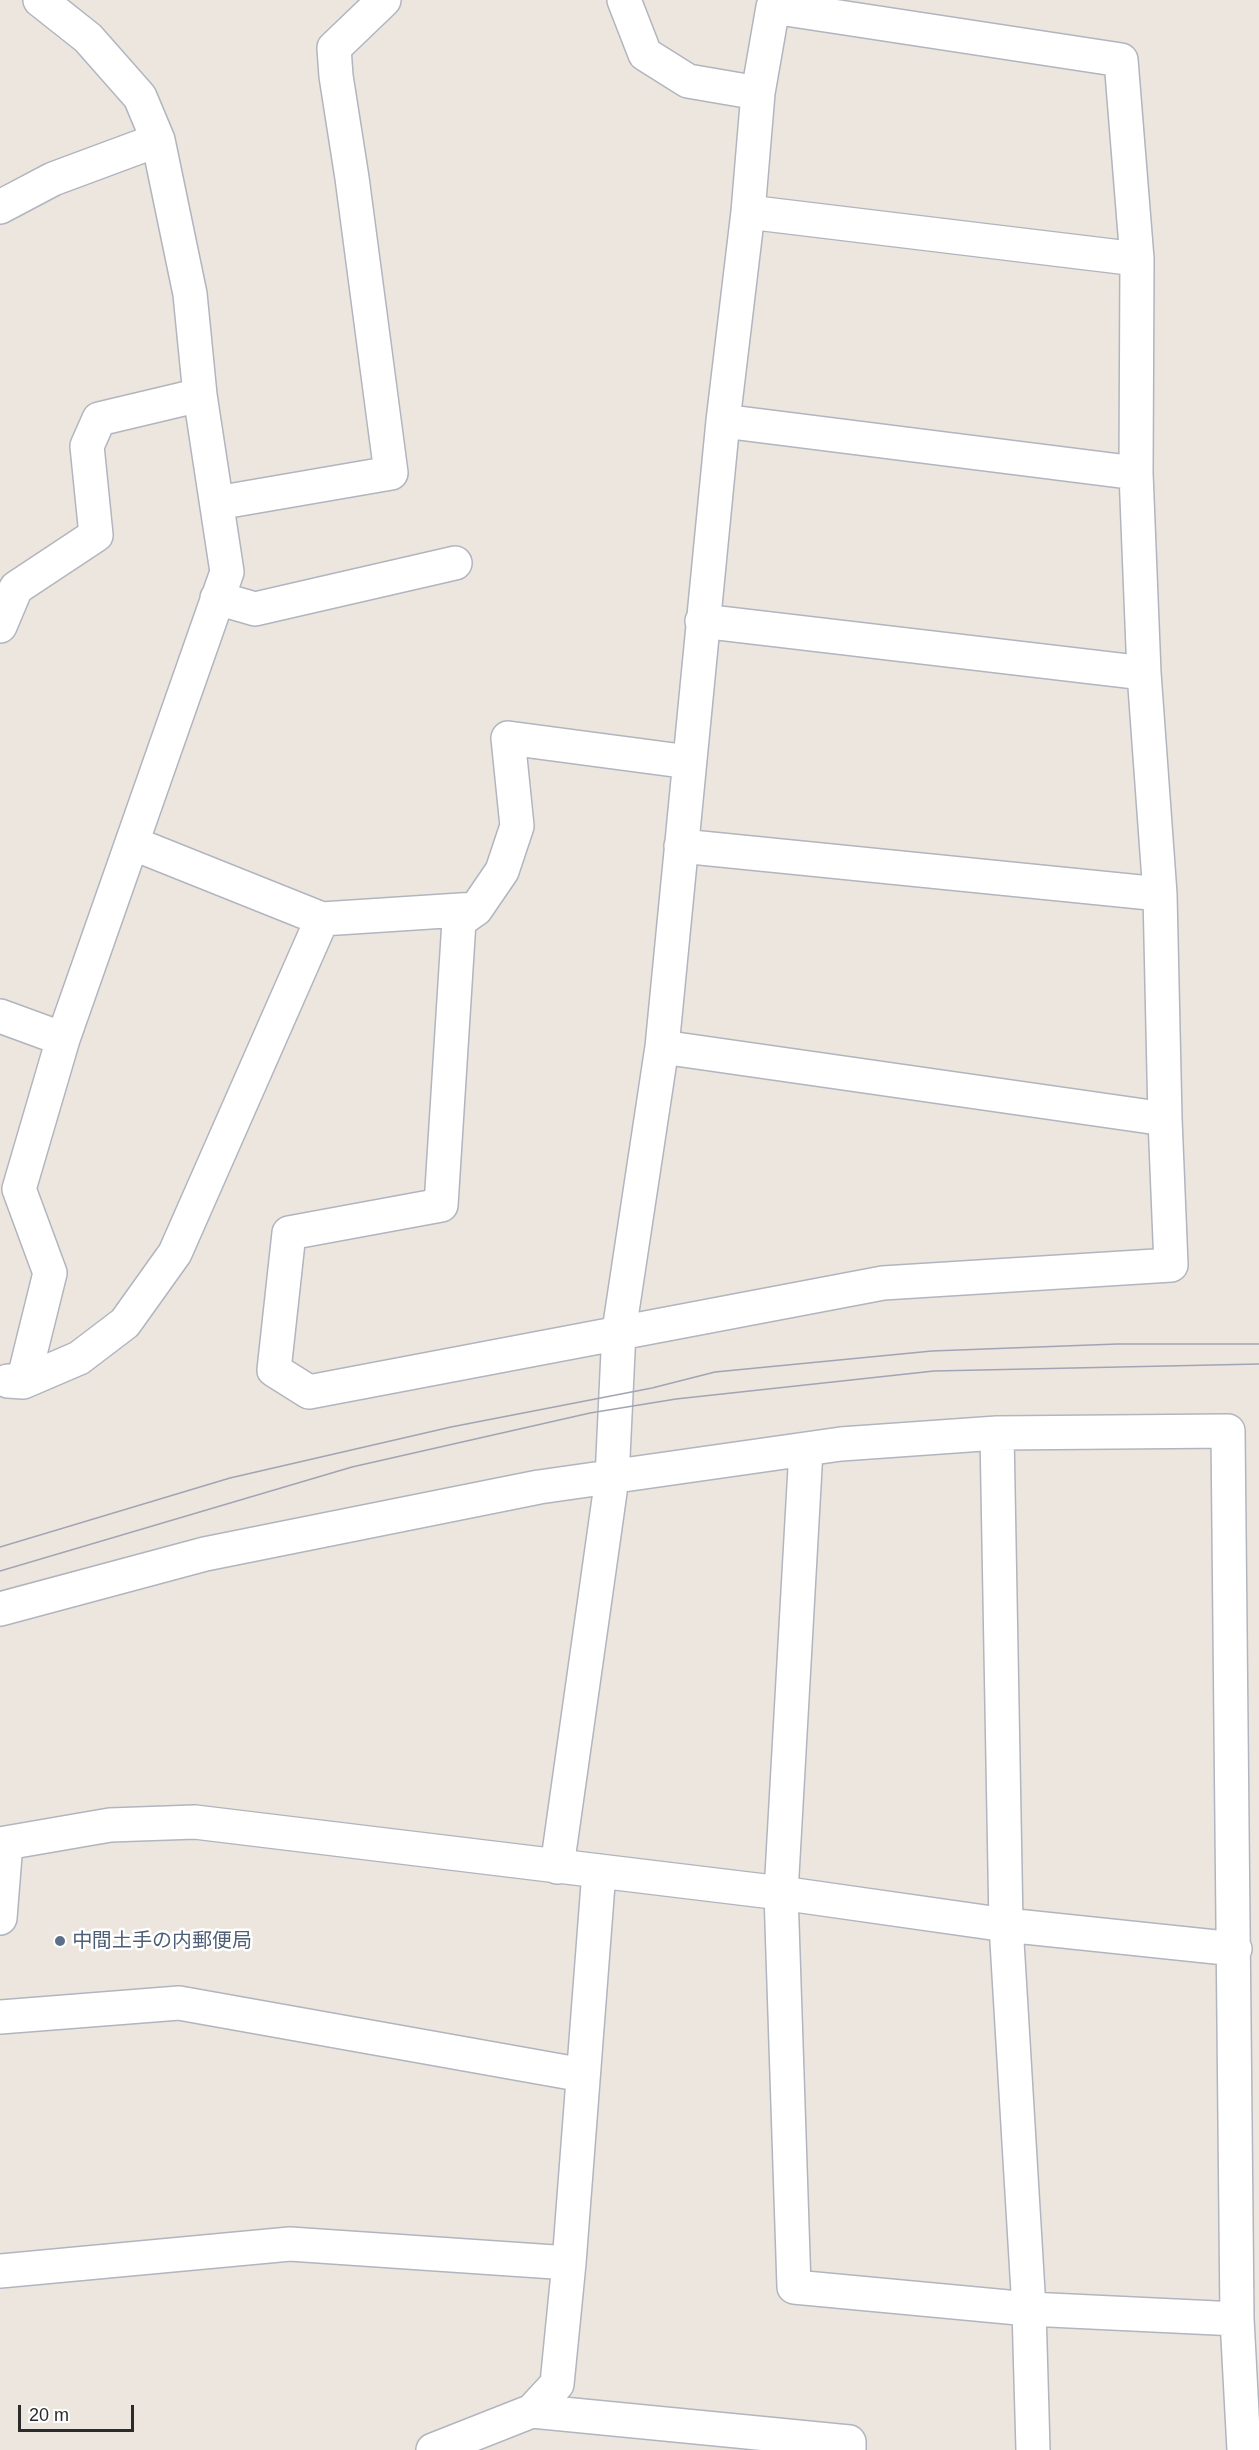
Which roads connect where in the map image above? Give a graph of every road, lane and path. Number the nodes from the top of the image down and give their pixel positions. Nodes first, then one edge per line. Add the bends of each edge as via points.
1 (40, 0) edge
2 (384, 0) edge
3 (624, 0) edge
4 (758, 93) junction
5 (158, 140) junction
6 (0, 207) edge
7 (748, 212) junction
8 (1137, 259) junction
9 (200, 395) junction
10 (723, 421) junction
11 (1136, 473) junction
12 (218, 503) junction
13 (455, 563) dead end
14 (217, 598) junction
15 (702, 621) junction
16 (0, 626) edge
17 (1144, 672) junction
18 (689, 762) junction
19 (132, 843) junction
20 (681, 846) junction
21 (1160, 894) junction
22 (476, 909) junction
23 (322, 919) junction
24 (0, 1016) edge
25 (63, 1040) junction
26 (662, 1047) junction
27 (1165, 1119) junction
28 (619, 1331) junction
29 (11, 1382) edge
30 (997, 1433) junction
31 (806, 1450) junction
32 (612, 1478) junction
33 (0, 1609) edge
34 (3, 1843) edge
35 (557, 1868) junction
36 (599, 1871) junction
37 (781, 1893) junction
38 (0, 1918) edge
39 (1006, 1924) junction
40 (1234, 1949) junction
41 (0, 2017) edge
42 (583, 2075) junction
43 (569, 2263) junction
44 (0, 2271) edge
45 (1029, 2308) junction
46 (1237, 2319) junction
47 (532, 2411) junction
48 (433, 2450) edge
49 (849, 2450) edge
50 (1034, 2450) edge
51 (1244, 2450) edge

1 - 5 street via 88,38 140,97
2 - 12 street via 334,48 391,473
3 - 4 street via 645,54 688,81
4 - 7 street
4 - 8 street via 773,7 1121,60
5 - 6 street via 53,179
5 - 9 street via 190,294
7 - 8 street
7 - 10 street
8 - 11 street
9 - 12 street
9 - 16 street via 99,419 87,446 96,535 16,588
10 - 11 street
10 - 15 street
11 - 17 street
12 - 14 street via 226,572
13 - 14 street via 255,609
14 - 19 street
15 - 17 street
15 - 18 street
17 - 21 street
18 - 20 street
18 - 22 street via 508,738 517,826 502,871
19 - 23 street
19 - 25 street
20 - 21 street
20 - 26 street
21 - 27 street
22 - 23 street
22 - 28 street via 459,921 441,1204 289,1233 274,1370 309,1392
23 - 29 street via 175,1253 124,1323 79,1358
24 - 25 street
25 - 29 street via 20,1189 50,1273
26 - 27 street
26 - 28 street
27 - 28 street via 1171,1265 883,1283
28 - 32 street
30 - 31 street
30 - 39 street
30 - 40 street via 1228,1431
31 - 32 street
31 - 37 street
32 - 33 street via 539,1487 205,1554
32 - 35 street
34 - 35 street via 110,1825 195,1822
34 - 38 street
35 - 36 street
36 - 37 street
36 - 42 street
37 - 39 street
37 - 45 street via 794,2287
39 - 40 street
39 - 45 street
40 - 46 street
41 - 42 street via 179,2003
42 - 43 street
43 - 44 street via 290,2244
43 - 47 street via 557,2384
45 - 46 street
45 - 50 street
46 - 51 street
47 - 48 street
47 - 49 street via 849,2442

